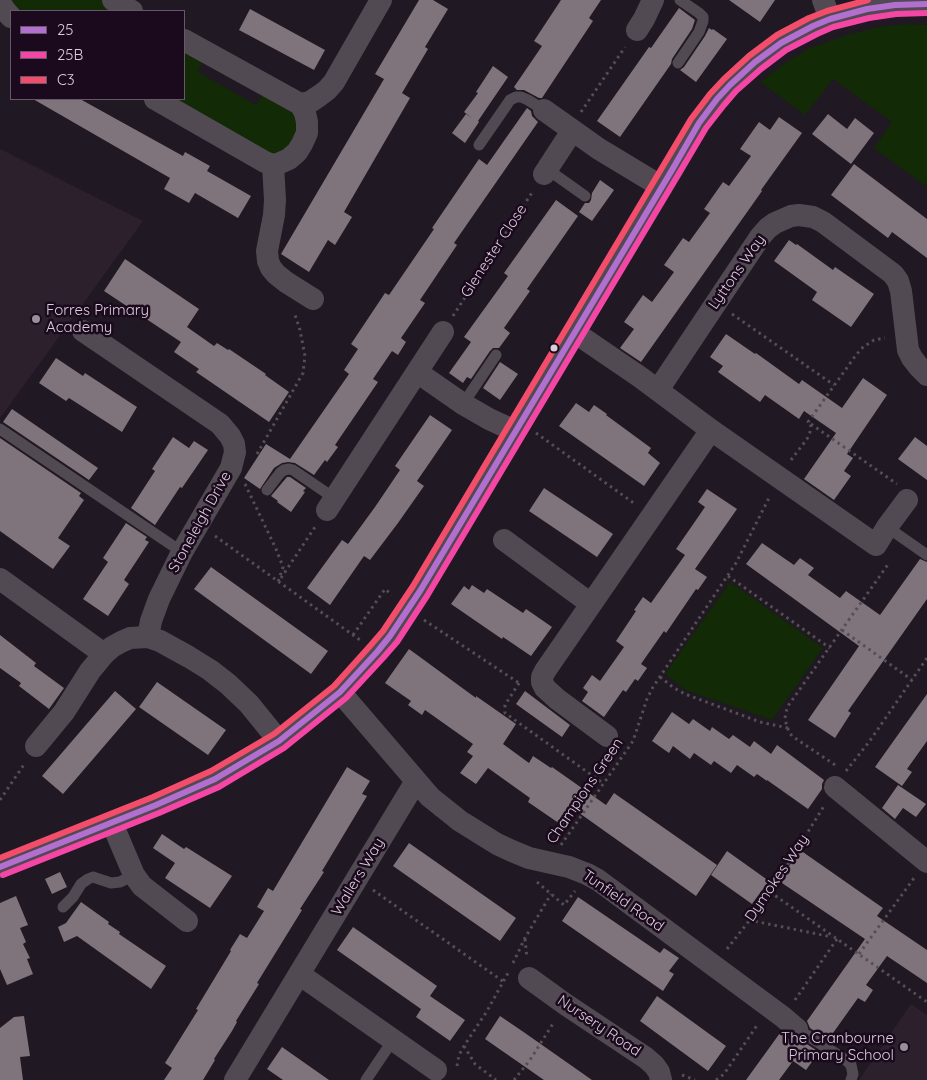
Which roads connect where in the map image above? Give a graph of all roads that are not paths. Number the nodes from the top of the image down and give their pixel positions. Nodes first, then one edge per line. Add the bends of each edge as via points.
1 (113, 0) edge
2 (381, 0) edge
3 (653, 0) edge
4 (680, 0) edge
5 (0, 2) edge
6 (927, 4) edge
7 (130, 10) edge
8 (826, 10) edge
9 (10, 15) edge
10 (637, 30) road end
11 (185, 41) edge
12 (678, 63) dead end
13 (157, 100) edge
14 (300, 104) junction
15 (544, 110) joint
16 (570, 130) junction
17 (479, 145) dead end
18 (273, 165) junction
19 (546, 172) joint
20 (662, 187) junction
21 (585, 196) dead end
22 (313, 300) dead end
23 (83, 331) dead end
24 (443, 332) road end
25 (574, 332) junction
26 (496, 355) dead end
27 (417, 372) junction
28 (927, 375) edge
29 (658, 390) junction
30 (463, 404) junction
31 (517, 427) junction
32 (0, 429) edge
33 (712, 430) junction
34 (268, 490) dead end
35 (906, 494) road end
36 (330, 504) joint
37 (887, 527) junction
38 (504, 540) dead end
39 (182, 552) junction
40 (927, 555) edge
41 (0, 579) edge
42 (591, 604) junction
43 (148, 637) junction
44 (104, 654) junction
45 (340, 692) junction
46 (607, 736) dead end
47 (280, 742) junction
48 (36, 746) road end
49 (840, 779) road end
50 (416, 781) junction
51 (112, 823) junction
52 (925, 856) edge
53 (0, 868) edge
54 (134, 875) junction
55 (63, 907) dead end
56 (187, 921) dead end
57 (299, 974) junction
58 (529, 978) dead end
59 (783, 1018) joint
60 (393, 1040) junction
61 (446, 1070) road end
62 (235, 1080) edge
63 (366, 1080) edge
64 (661, 1080) edge
65 (851, 1080) edge

1 - 7 street
2 - 14 street via 330,86 310,102
3 - 10 street
4 - 12 lane via 704,21
5 - 9 street
6 - 8 street via 895,5 850,13
8 - 20 street via 812,26 755,62 730,85 699,123
11 - 14 street
13 - 18 street
14 - 18 street via 305,113 307,133 297,152
15 - 16 street
15 - 17 lane via 521,97 510,100
16 - 19 street
16 - 20 street
18 - 22 street via 275,200 268,261 276,274
19 - 21 lane
20 - 25 street
23 - 39 street, Stoneleigh Drive via 220,424 234,444 235,452 227,476
24 - 27 street
25 - 29 street
25 - 31 street
26 - 30 lane
27 - 30 street
27 - 36 street
28 - 29 street, Lyttons Way via 908,350 901,291 893,274 823,222 813,217 791,216 775,223 760,237
29 - 33 street
30 - 31 street via 489,419
31 - 45 street via 420,592 390,636
32 - 39 lane
33 - 37 street via 876,545
33 - 42 street
34 - 36 lane via 280,473 289,469
35 - 37 street
37 - 40 lane
38 - 42 street
39 - 43 street, Stoneleigh Drive via 159,599
41 - 44 street
42 - 46 street via 545,671 542,682 557,699
43 - 44 street via 130,638
43 - 47 street via 167,644 228,684
44 - 48 street
45 - 47 street
45 - 50 street, Tunfield Road
47 - 51 street via 215,779
49 - 52 street
50 - 57 street, Wallers Way
50 - 59 street, Tunfield Road via 460,821 512,852 577,869 598,880
51 - 53 street
51 - 54 street
54 - 55 lane via 111,883 94,877 88,879
54 - 56 street via 147,891
57 - 60 street
57 - 62 street, Wallers Way
58 - 64 street, Nursery Road via 654,1065
59 - 65 lane via 846,1060 851,1065
60 - 61 street
60 - 63 lane

